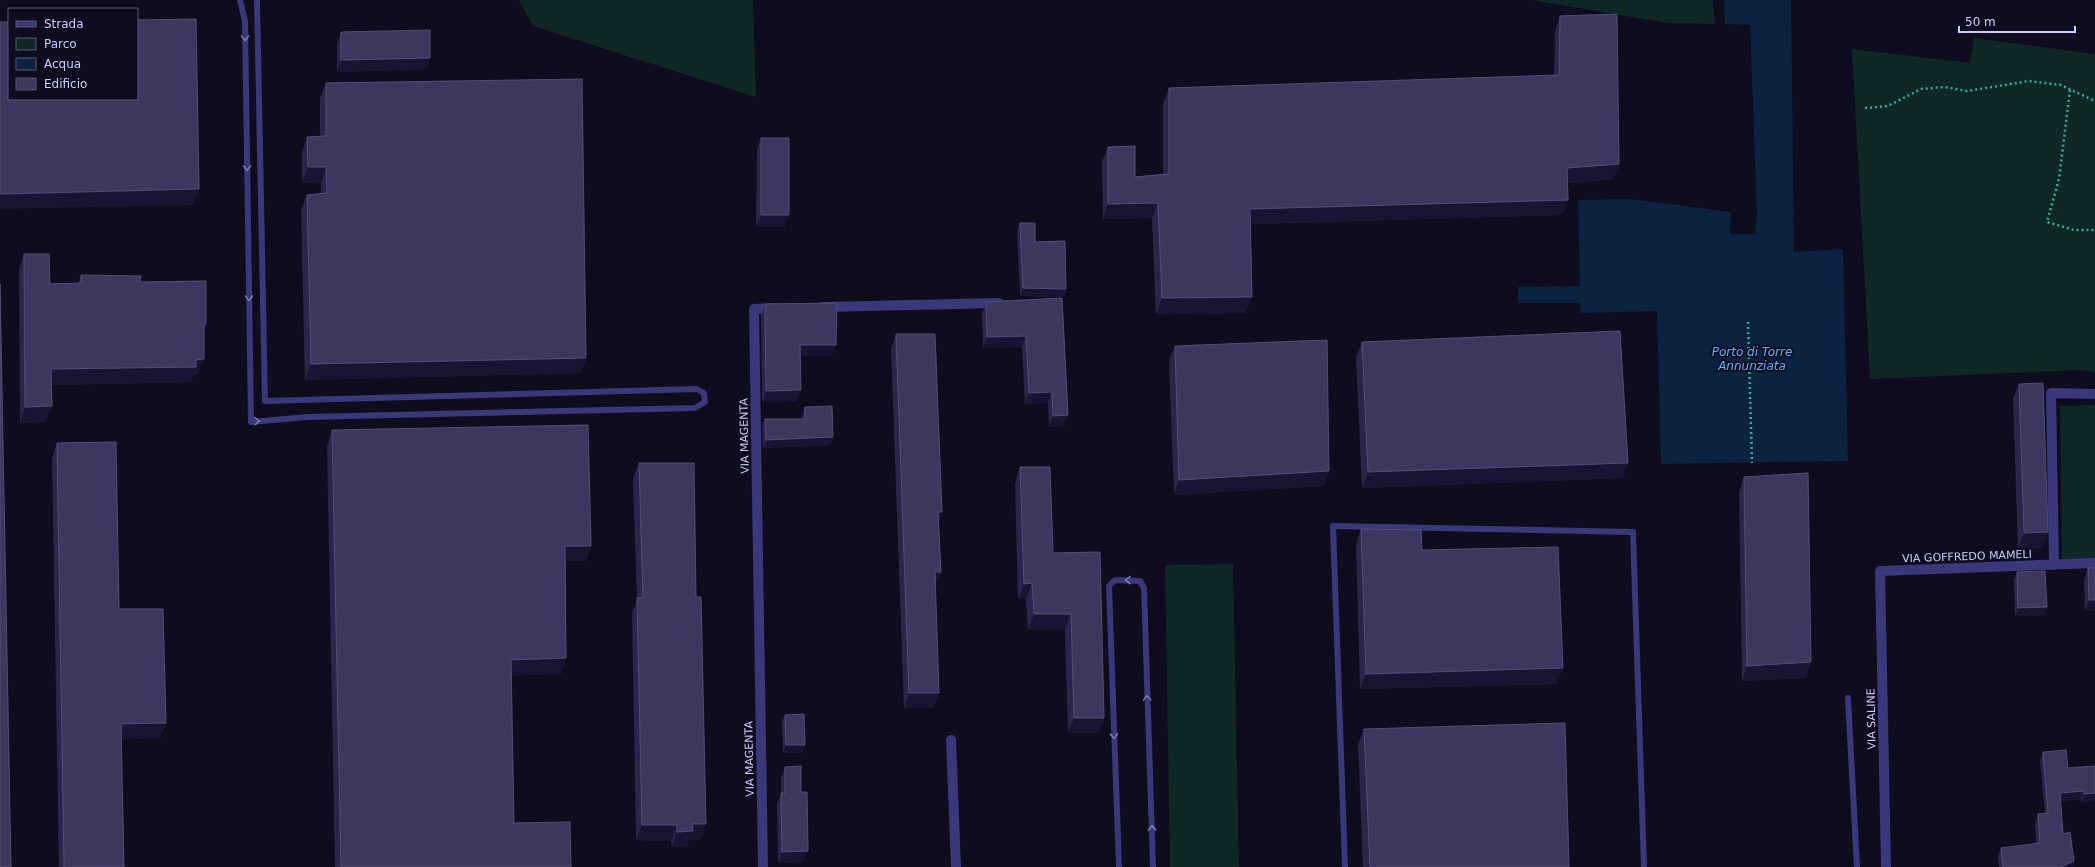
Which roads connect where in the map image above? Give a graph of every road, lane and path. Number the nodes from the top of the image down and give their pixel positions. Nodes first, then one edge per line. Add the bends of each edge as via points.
1 (240, 0) edge
2 (257, 0) edge
3 (2070, 90) junction
4 (2095, 101) edge
5 (1865, 108) dead end
6 (2095, 230) edge
7 (1012, 303) edge
8 (816, 307) edge
9 (785, 308) edge
10 (1748, 322) dead end
11 (2095, 394) edge
12 (1752, 463) dead end
13 (2095, 563) edge
14 (2054, 565) junction
15 (1880, 571) joint
16 (1848, 698) dead end
17 (951, 740) dead end
18 (763, 867) edge
19 (956, 867) edge
20 (1119, 867) edge
21 (1153, 867) edge
22 (1345, 867) edge
23 (1644, 867) edge
24 (1857, 867) edge
25 (1886, 867) edge

1 -> 2 lane via 245,21 251,422 307,417 695,408 705,402 704,393 697,389 266,401
3 - 4 path
3 - 5 path via 2061,85 2029,81 1967,91 1945,87 1921,89 1888,106
3 - 6 path via 2058,180 2047,222 2074,230
7 - 8 street
9 - 18 street, VIA MAGENTA via 754,309
10 - 12 path
11 - 14 street via 2051,393
13 - 14 street, VIA GOFFREDO MAMELI
14 - 15 street, VIA GOFFREDO MAMELI
15 - 25 street, VIA SALINE
16 - 24 lane
17 - 19 street
21 -> 20 lane via 1144,588 1140,580 1115,580 1109,586
22 - 23 lane via 1333,526 1633,532

